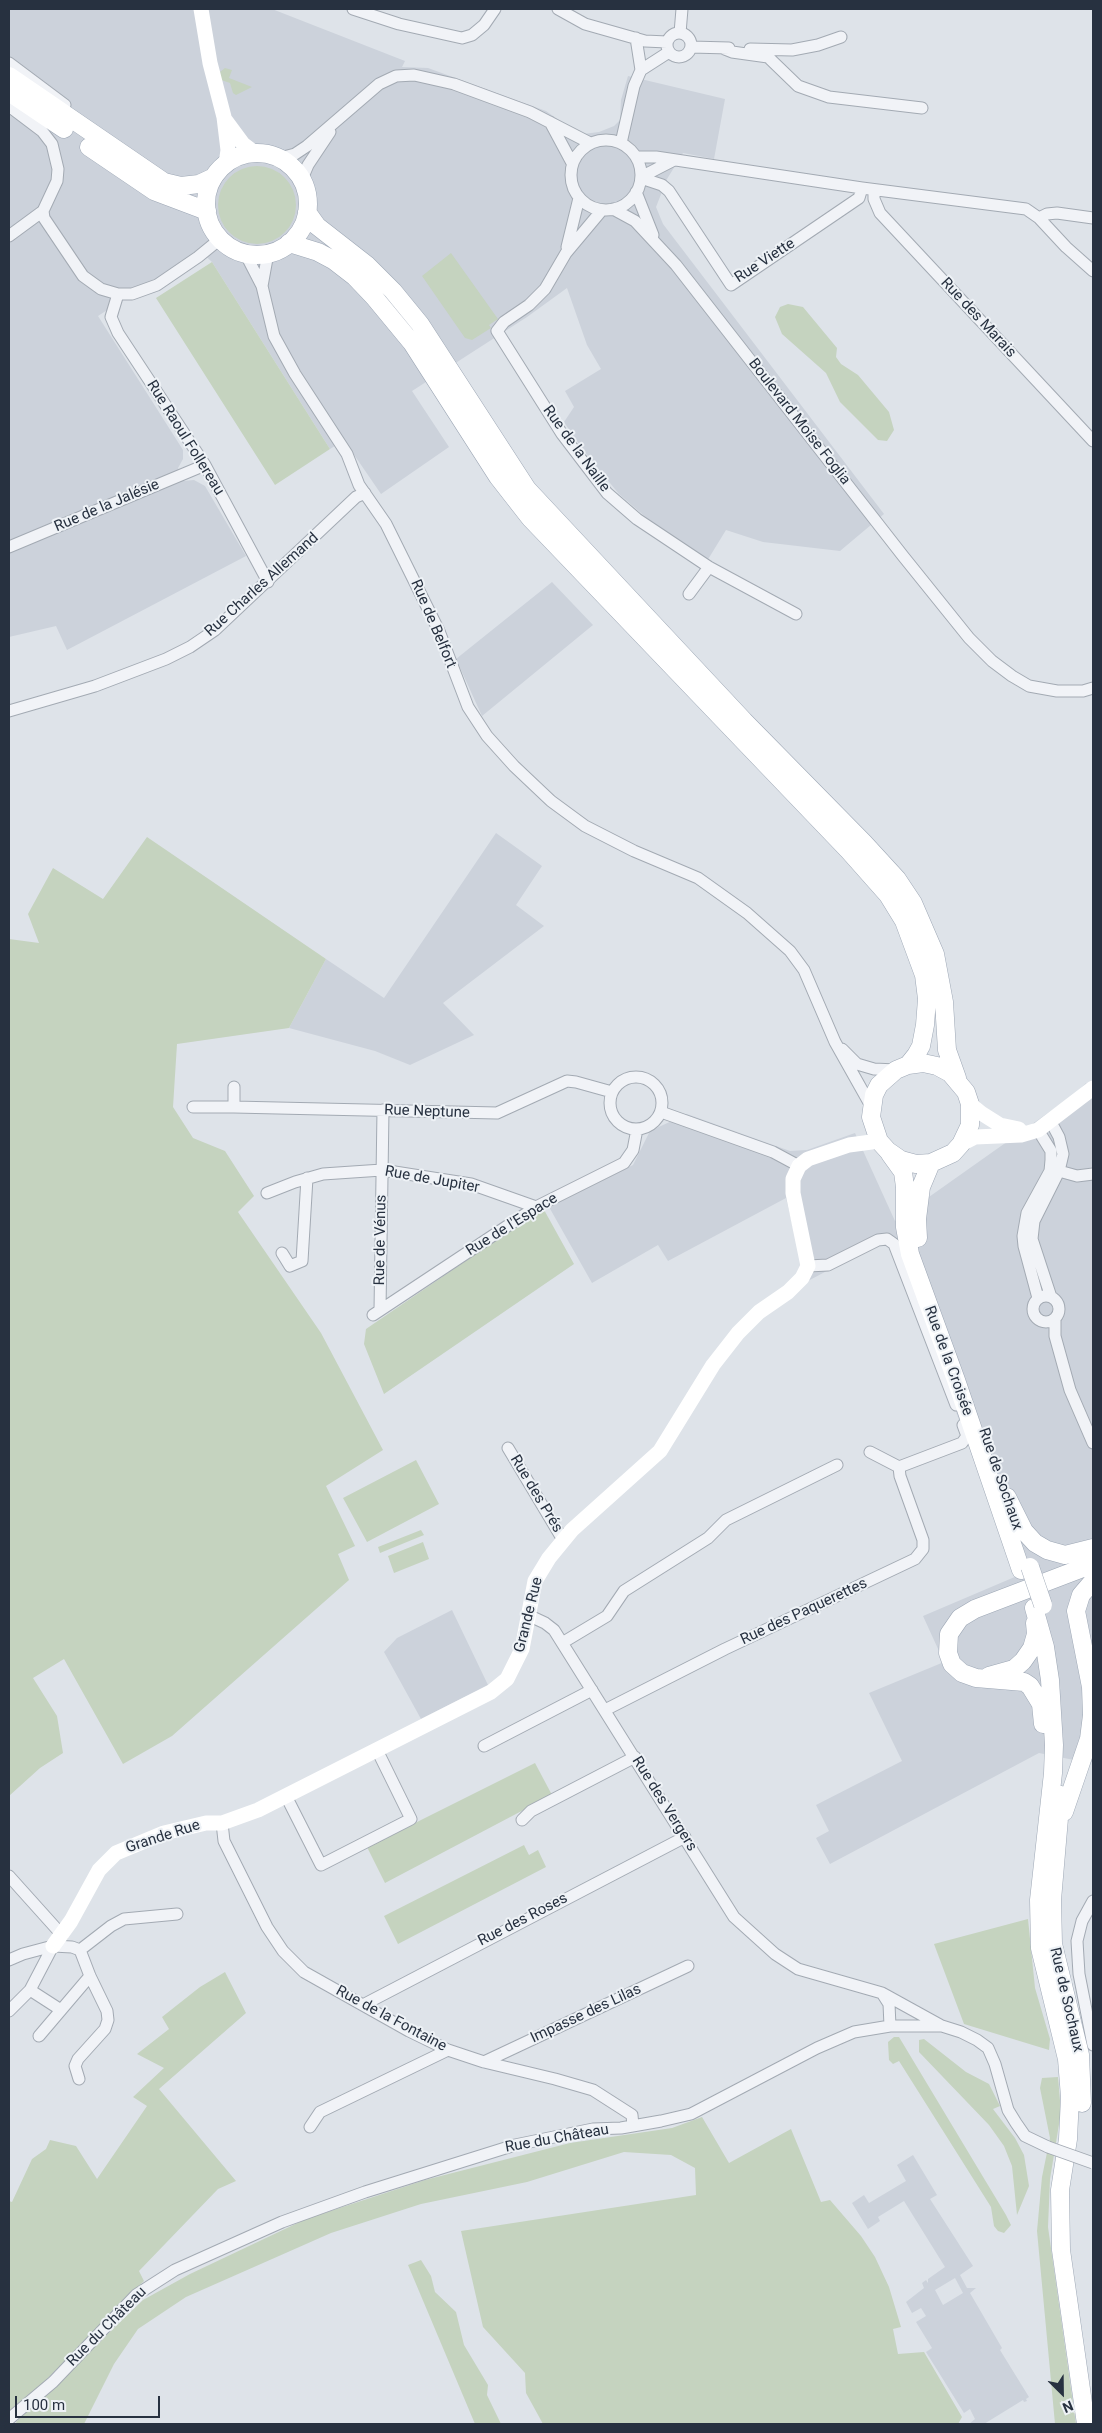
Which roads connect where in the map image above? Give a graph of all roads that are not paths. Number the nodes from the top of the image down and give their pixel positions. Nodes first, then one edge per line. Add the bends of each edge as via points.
1 (201, 9) edge
2 (353, 9) edge
3 (495, 9) edge
4 (558, 9) edge
5 (682, 9) edge
6 (680, 33) junction
7 (841, 36) dead end
8 (636, 38) junction
9 (668, 47) junction
10 (691, 47) junction
11 (722, 48) junction
12 (9, 63) edge
13 (641, 70) junction
14 (9, 76) edge
15 (9, 92) edge
16 (9, 106) edge
17 (922, 108) dead end
18 (224, 117) junction
19 (550, 122) junction
20 (336, 123) junction
21 (590, 143) junction
22 (621, 143) junction
23 (110, 147) junction
24 (254, 153) junction
25 (636, 157) junction
26 (280, 158) junction
27 (676, 160) junction
28 (572, 163) junction
29 (226, 164) junction
30 (214, 177) junction
31 (641, 178) junction
32 (302, 179) junction
33 (862, 188) junction
34 (874, 190) junction
35 (636, 192) junction
36 (579, 198) junction
37 (607, 209) junction
38 (43, 211) junction
39 (206, 211) junction
40 (307, 212) junction
41 (1039, 218) junction
42 (1093, 218) edge
43 (9, 236) edge
44 (220, 239) junction
45 (656, 242) junction
46 (290, 243) junction
47 (245, 253) junction
48 (268, 253) junction
49 (566, 253) junction
50 (1093, 271) edge
51 (262, 286) junction
52 (118, 294) junction
53 (1093, 441) edge
54 (205, 465) junction
55 (365, 493) junction
56 (9, 547) edge
57 (709, 567) junction
58 (268, 582) junction
59 (689, 594) dead end
60 (796, 614) dead end
61 (1093, 688) edge
62 (9, 711) edge
63 (835, 1042) junction
64 (902, 1067) junction
65 (956, 1078) junction
66 (234, 1087) dead end
67 (1093, 1088) edge
68 (612, 1092) junction
69 (970, 1104) junction
70 (193, 1107) dead end
71 (234, 1107) junction
72 (382, 1110) junction
73 (661, 1112) junction
74 (871, 1112) junction
75 (1045, 1126) junction
76 (637, 1129) junction
77 (961, 1144) junction
78 (850, 1145) junction
79 (883, 1146) junction
80 (932, 1163) junction
81 (799, 1166) junction
82 (382, 1170) junction
83 (1059, 1171) junction
84 (1093, 1174) edge
85 (307, 1178) junction
86 (267, 1193) dead end
87 (536, 1207) junction
88 (282, 1253) dead end
89 (808, 1266) junction
90 (1051, 1297) junction
91 (1038, 1298) junction
92 (377, 1312) joint
93 (1050, 1321) junction
94 (1093, 1443) edge
95 (508, 1448) dead end
96 (870, 1452) dead end
97 (837, 1465) dead end
98 (899, 1467) junction
99 (1007, 1497) junction
100 (563, 1540) junction
101 (1093, 1548) edge
102 (1093, 1564) edge
103 (1025, 1568) junction
104 (1093, 1582) edge
105 (1038, 1606) junction
106 (530, 1616) junction
107 (562, 1643) junction
108 (976, 1678) junction
109 (592, 1690) junction
110 (605, 1710) junction
111 (484, 1746) dead end
112 (377, 1750) junction
113 (635, 1757) junction
114 (286, 1796) junction
115 (522, 1820) dead end
116 (222, 1823) junction
117 (1051, 1833) junction
118 (685, 1837) junction
119 (9, 1876) edge
120 (1093, 1901) edge
121 (177, 1914) dead end
122 (58, 1941) junction
123 (80, 1950) junction
124 (9, 1960) edge
125 (688, 1966) dead end
126 (90, 1976) junction
127 (30, 1990) junction
128 (882, 1993) junction
129 (898, 2001) junction
130 (363, 2005) junction
131 (61, 2010) junction
132 (9, 2011) edge
133 (902, 2025) junction
134 (890, 2026) junction
135 (942, 2026) junction
136 (1092, 2032) edge
137 (38, 2036) dead end
138 (1093, 2045) edge
139 (448, 2050) junction
140 (484, 2062) junction
141 (78, 2079) dead end
142 (310, 2126) dead end
143 (633, 2126) junction
144 (1093, 2163) edge
145 (1093, 2396) edge
146 (9, 2418) edge
147 (1086, 2424) edge

1 - 18 street
2 - 3 street via 399,24 462,38 472,35 484,25
4 - 8 street via 586,24
5 - 6 street
6 - 9 street via 670,36
6 - 10 street via 690,39
7 - 11 street via 792,50
8 - 9 street
8 - 13 street
9 - 10 street via 675,57 684,56
9 - 13 street
10 - 11 street
11 - 17 street via 768,58 798,86 829,97
12 - 23 street via 59,100
13 - 22 street via 634,86
14 - 23 main road
15 - 39 main road via 154,191
16 - 38 street via 42,131 52,144 58,169 57,181
18 - 24 street via 243,144
18 - 29 street via 228,150
19 - 20 street via 454,84 414,74 396,76 378,84
19 - 21 street
19 - 28 street
20 - 26 street via 295,154
20 - 32 street
21 - 22 street via 609,140
21 - 28 street
22 - 25 street
23 - 30 main road via 164,182 181,186 199,184
24 - 26 main road
24 - 29 main road via 239,156
25 - 27 street
25 - 31 street
26 - 32 main road
27 - 31 street
27 - 33 street
28 - 36 street via 571,181
29 - 30 main road
30 - 39 main road
31 - 33 street, Rue Viette via 669,191 731,285 859,198
31 - 35 street
32 - 40 main road
33 - 34 street
34 - 41 street via 1026,209
34 - 53 street, Rue des Marais via 880,213
35 - 37 street via 630,200
35 - 45 street, Boulevard Moise Foglia
36 - 37 street via 593,208
36 - 49 street
37 - 45 street, Boulevard Moise Foglia via 635,221
37 - 49 street
38 - 43 street
38 - 52 street via 44,218 83,276 101,290
39 - 44 main road
40 - 46 main road via 298,234
40 - 65 main road via 317,226 367,265 420,324 527,489 897,879 913,903 935,954 944,1002 947,1050
41 - 42 street via 1047,214
41 - 50 street
44 - 47 main road
44 - 52 street via 157,284 132,294
45 - 61 street, Boulevard Moise Foglia via 969,638 1012,676 1030,686 1057,691
46 - 48 main road
46 - 64 main road via 333,260 374,297 412,343 498,476 530,518 888,895 916,949 927,999 921,1046
47 - 48 main road
47 - 51 street, Rue de Belfort
48 - 51 street, Rue de Belfort
49 - 57 street, Rue de la Naille via 545,289 496,331 562,434 607,493 637,519
51 - 55 street, Rue de Belfort via 274,336 347,454
52 - 54 street, Rue Raoul Follereau via 111,317 118,333
54 - 56 street, Rue de la Jalésie
54 - 58 street, Rue Raoul Follereau
55 - 58 street, Rue Charles Allemand
55 - 63 street, Rue de Belfort via 377,508 399,550 439,631 468,707 487,736 551,801 585,826 698,878 747,913 790,951 804,970
57 - 59 street
57 - 60 street, Rue de la Naille
58 - 62 street, Rue Charles Allemand via 215,630 166,660 95,686
63 - 64 street via 857,1064 874,1069
63 - 74 street
64 - 65 main road via 922,1063 937,1066
64 - 74 main road via 880,1085
65 - 69 main road
66 - 71 street
67 - 75 street
68 - 72 street, Rue Neptune via 566,1081 497,1113
68 - 73 street via 617,1084 633,1076 650,1080 662,1094
68 - 76 street via 612,1114 622,1125
69 - 75 street via 1000,1125
69 - 77 main road via 970,1125
70 - 71 street, Rue Neptune
71 - 72 street, Rue Neptune
72 - 82 street, Rue de Vénus
73 - 76 street via 654,1123
73 - 81 street via 773,1152
74 - 78 street via 863,1132
74 - 79 main road
75 - 77 street via 1021,1136 975,1137
75 - 83 street via 1059,1137 1063,1154
75 - 91 street via 1051,1151 1050,1170 1027,1212 1023,1236
76 - 87 street, Rue de l'Espace via 633,1150 624,1163
77 - 80 main road via 952,1153
78 - 79 street
78 - 81 street via 808,1159
79 - 80 main road via 901,1160 916,1164
79 - 103 main road, Rue de la Croisée via 903,1172 910,1254
80 - 99 main road, Rue de Sochaux via 921,1187 917,1219 919,1251
81 - 89 street via 793,1179 793,1193
82 - 85 street, Rue de Jupiter
82 - 87 street, Rue de Jupiter via 471,1184
82 - 92 street, Rue de Vénus
83 - 84 street via 1077,1176
83 - 90 street via 1034,1221 1032,1239
85 - 86 street, Rue de Jupiter
85 - 88 street via 302,1261 290,1266
87 - 92 street, Rue de l'Espace
89 - 98 street via 828,1265 878,1240 887,1239 898,1252 967,1436 962,1443
89 - 100 street, Grande Rue via 802,1278 788,1292 759,1312 724,1349 660,1451
90 - 91 street
90 - 93 street via 1060,1307
91 - 93 street via 1033,1312 1037,1319
93 - 94 street via 1070,1390
95 - 100 street, Rue des Prés
96 - 98 street
97 - 107 street via 726,1520 708,1538 624,1591 607,1616
98 - 110 street, Rue des Paquerettes via 922,1540 923,1549 915,1559
99 - 101 main road via 1024,1531 1035,1543 1065,1554
99 - 103 main road, Rue de Sochaux
100 - 106 street, Grande Rue via 535,1580
102 - 108 main road via 1018,1591 960,1618 949,1634 948,1652 952,1664 962,1673
103 - 105 main road, bridge
104 - 117 main road via 1081,1595 1076,1611 1091,1687 1089,1739
105 - 108 main road via 1036,1634 1023,1661 1014,1669
105 - 117 main road, Rue de Sochaux via 1050,1680 1054,1745
105 - 117 main road, Rue de Sochaux via 1057,1661 1063,1709 1064,1761
106 - 107 street, Rue des Vergers via 545,1623
106 - 112 street, Grande Rue via 522,1649 507,1679 491,1692
107 - 109 street, Rue des Vergers
108 - 117 main road via 1024,1682 1041,1704
109 - 110 street, Rue des Vergers
109 - 111 street
110 - 113 street, Rue des Vergers
112 - 114 street, Grande Rue
112 - 114 street via 411,1819 321,1864
113 - 115 street via 531,1811
113 - 118 street, Rue des Vergers
114 - 116 street, Grande Rue via 238,1819
116 - 122 street, Grande Rue via 182,1828 116,1853 99,1870
116 - 130 street, Rue de la Fontaine via 224,1840 267,1927 283,1951 304,1972
117 - 145 main road, Rue de Sochaux via 1053,1944 1080,2055 1082,2098 1072,2196 1073,2250
117 - 147 main road, Rue de Sochaux via 1039,1900 1040,1948 1067,2058 1070,2097 1068,2139 1060,2190 1061,2250
118 - 128 street, Rue des Vergers via 734,1917 775,1954 798,1969
118 - 130 street, Rue des Roses
119 - 122 street
120 - 136 street via 1082,1921 1077,1941
121 - 123 street via 124,1919
122 - 123 street
122 - 124 street
122 - 127 street
123 - 126 street
125 - 140 street, Impasse des Lilas
126 - 131 street
126 - 141 street via 108,2020 105,2029 78,2059 75,2066
127 - 131 street
127 - 132 street
128 - 129 street, Rue des Vergers
128 - 134 street via 889,2004
129 - 133 street via 904,2015
129 - 135 street, Rue des Vergers
130 - 139 street, Rue de la Fontaine
131 - 137 street
133 - 134 street, Rue du Château
133 - 135 street, Rue du Château
134 - 143 street, Rue du Château via 854,2032 836,2039 691,2114
135 - 144 street, Rue du Château, bridge via 961,2032 988,2048 1001,2078 1008,2110 1025,2136
136 - 138 street
139 - 140 street, Rue de la Fontaine
139 - 142 street via 320,2112
140 - 143 street, Rue de la Fontaine via 593,2090 632,2115
143 - 146 street, Rue du Château via 593,2129 515,2145 459,2162 282,2222 175,2270 136,2295 52,2382

